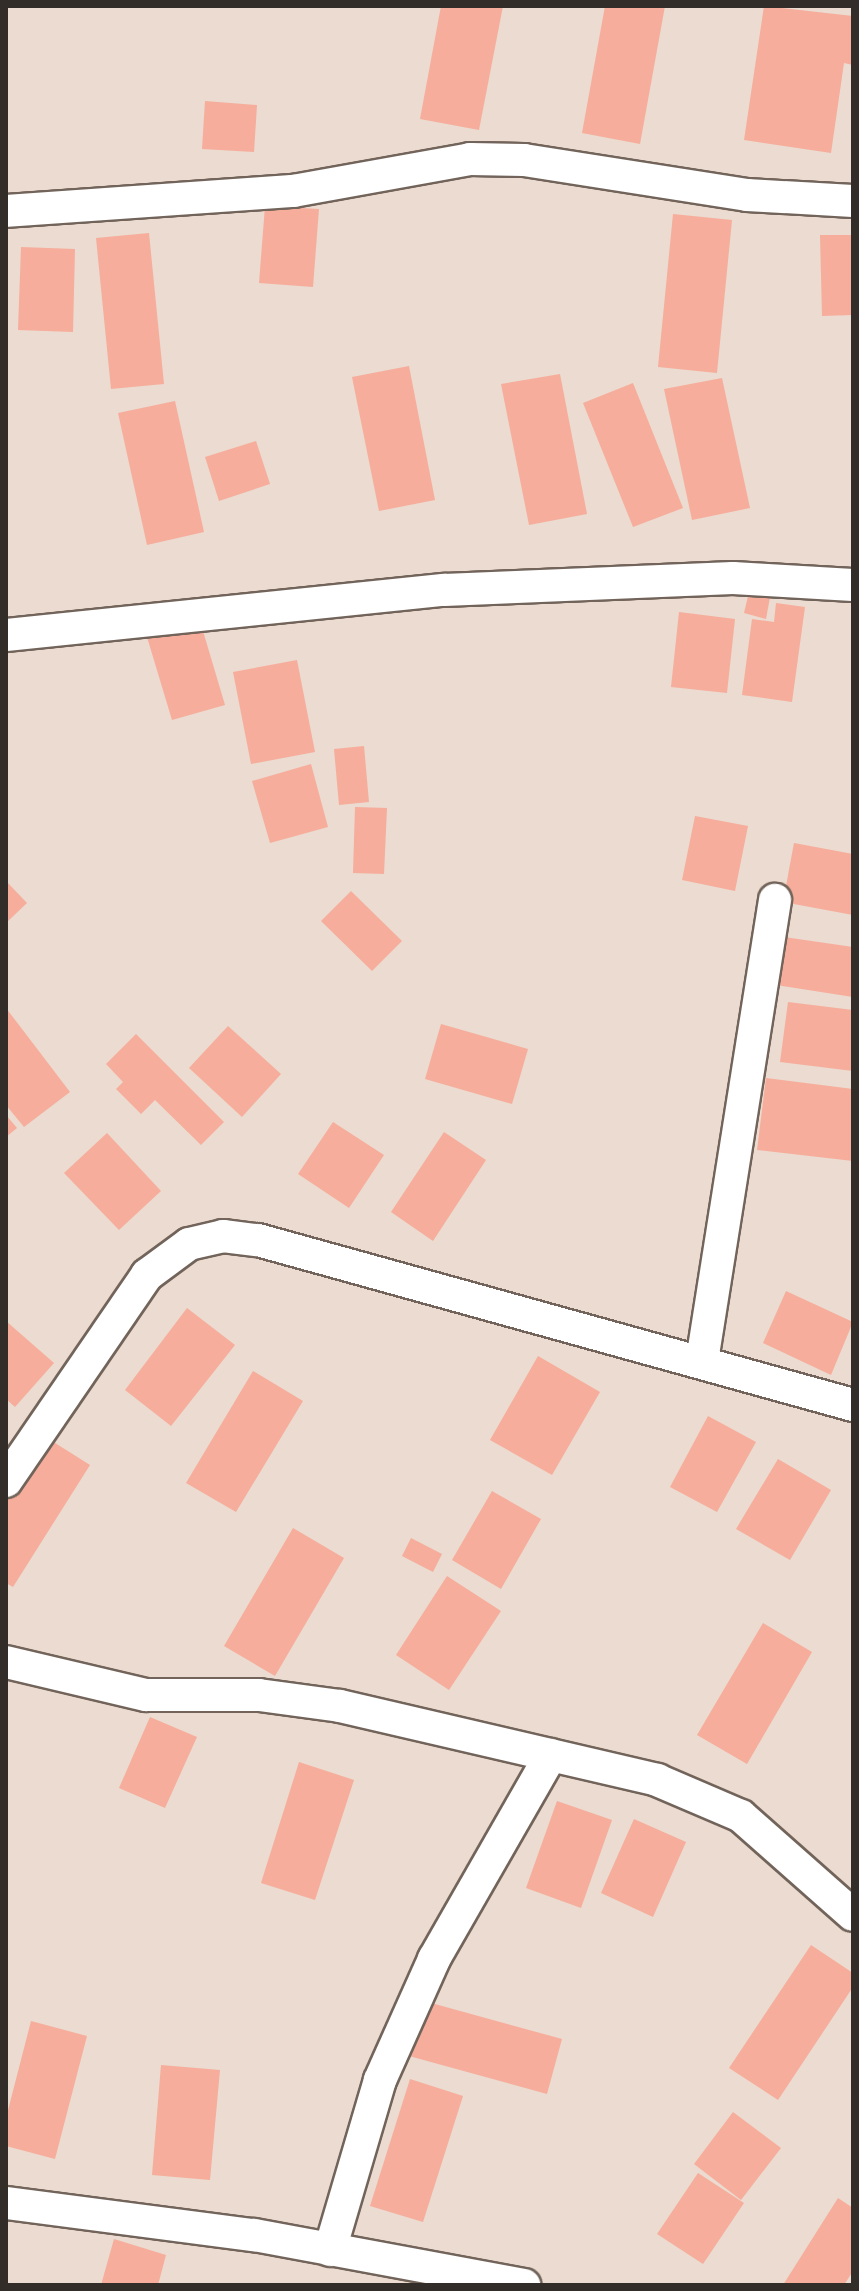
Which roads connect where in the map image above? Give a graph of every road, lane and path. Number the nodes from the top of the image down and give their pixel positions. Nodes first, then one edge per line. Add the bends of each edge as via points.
1 (853, 201) edge
2 (6, 211) edge
3 (853, 585) edge
4 (6, 635) edge
5 (775, 900) dead end
6 (702, 1361) junction
7 (853, 1405) edge
8 (6, 1481) edge
9 (6, 1662) edge
10 (551, 1755) junction
11 (853, 1915) edge
12 (6, 2203) edge
13 (330, 2250) junction
14 (524, 2285) edge

1 - 2 street via 747,195 524,160 470,159 293,191
3 - 4 street via 733,578 444,590
5 - 6 street
6 - 7 street
6 - 8 street via 273,1244 223,1236 189,1244 147,1275
9 - 10 street via 146,1695 294,1697
10 - 11 street via 703,1796 741,1816
10 - 13 street via 422,1986 380,2080
12 - 13 street
13 - 14 street

